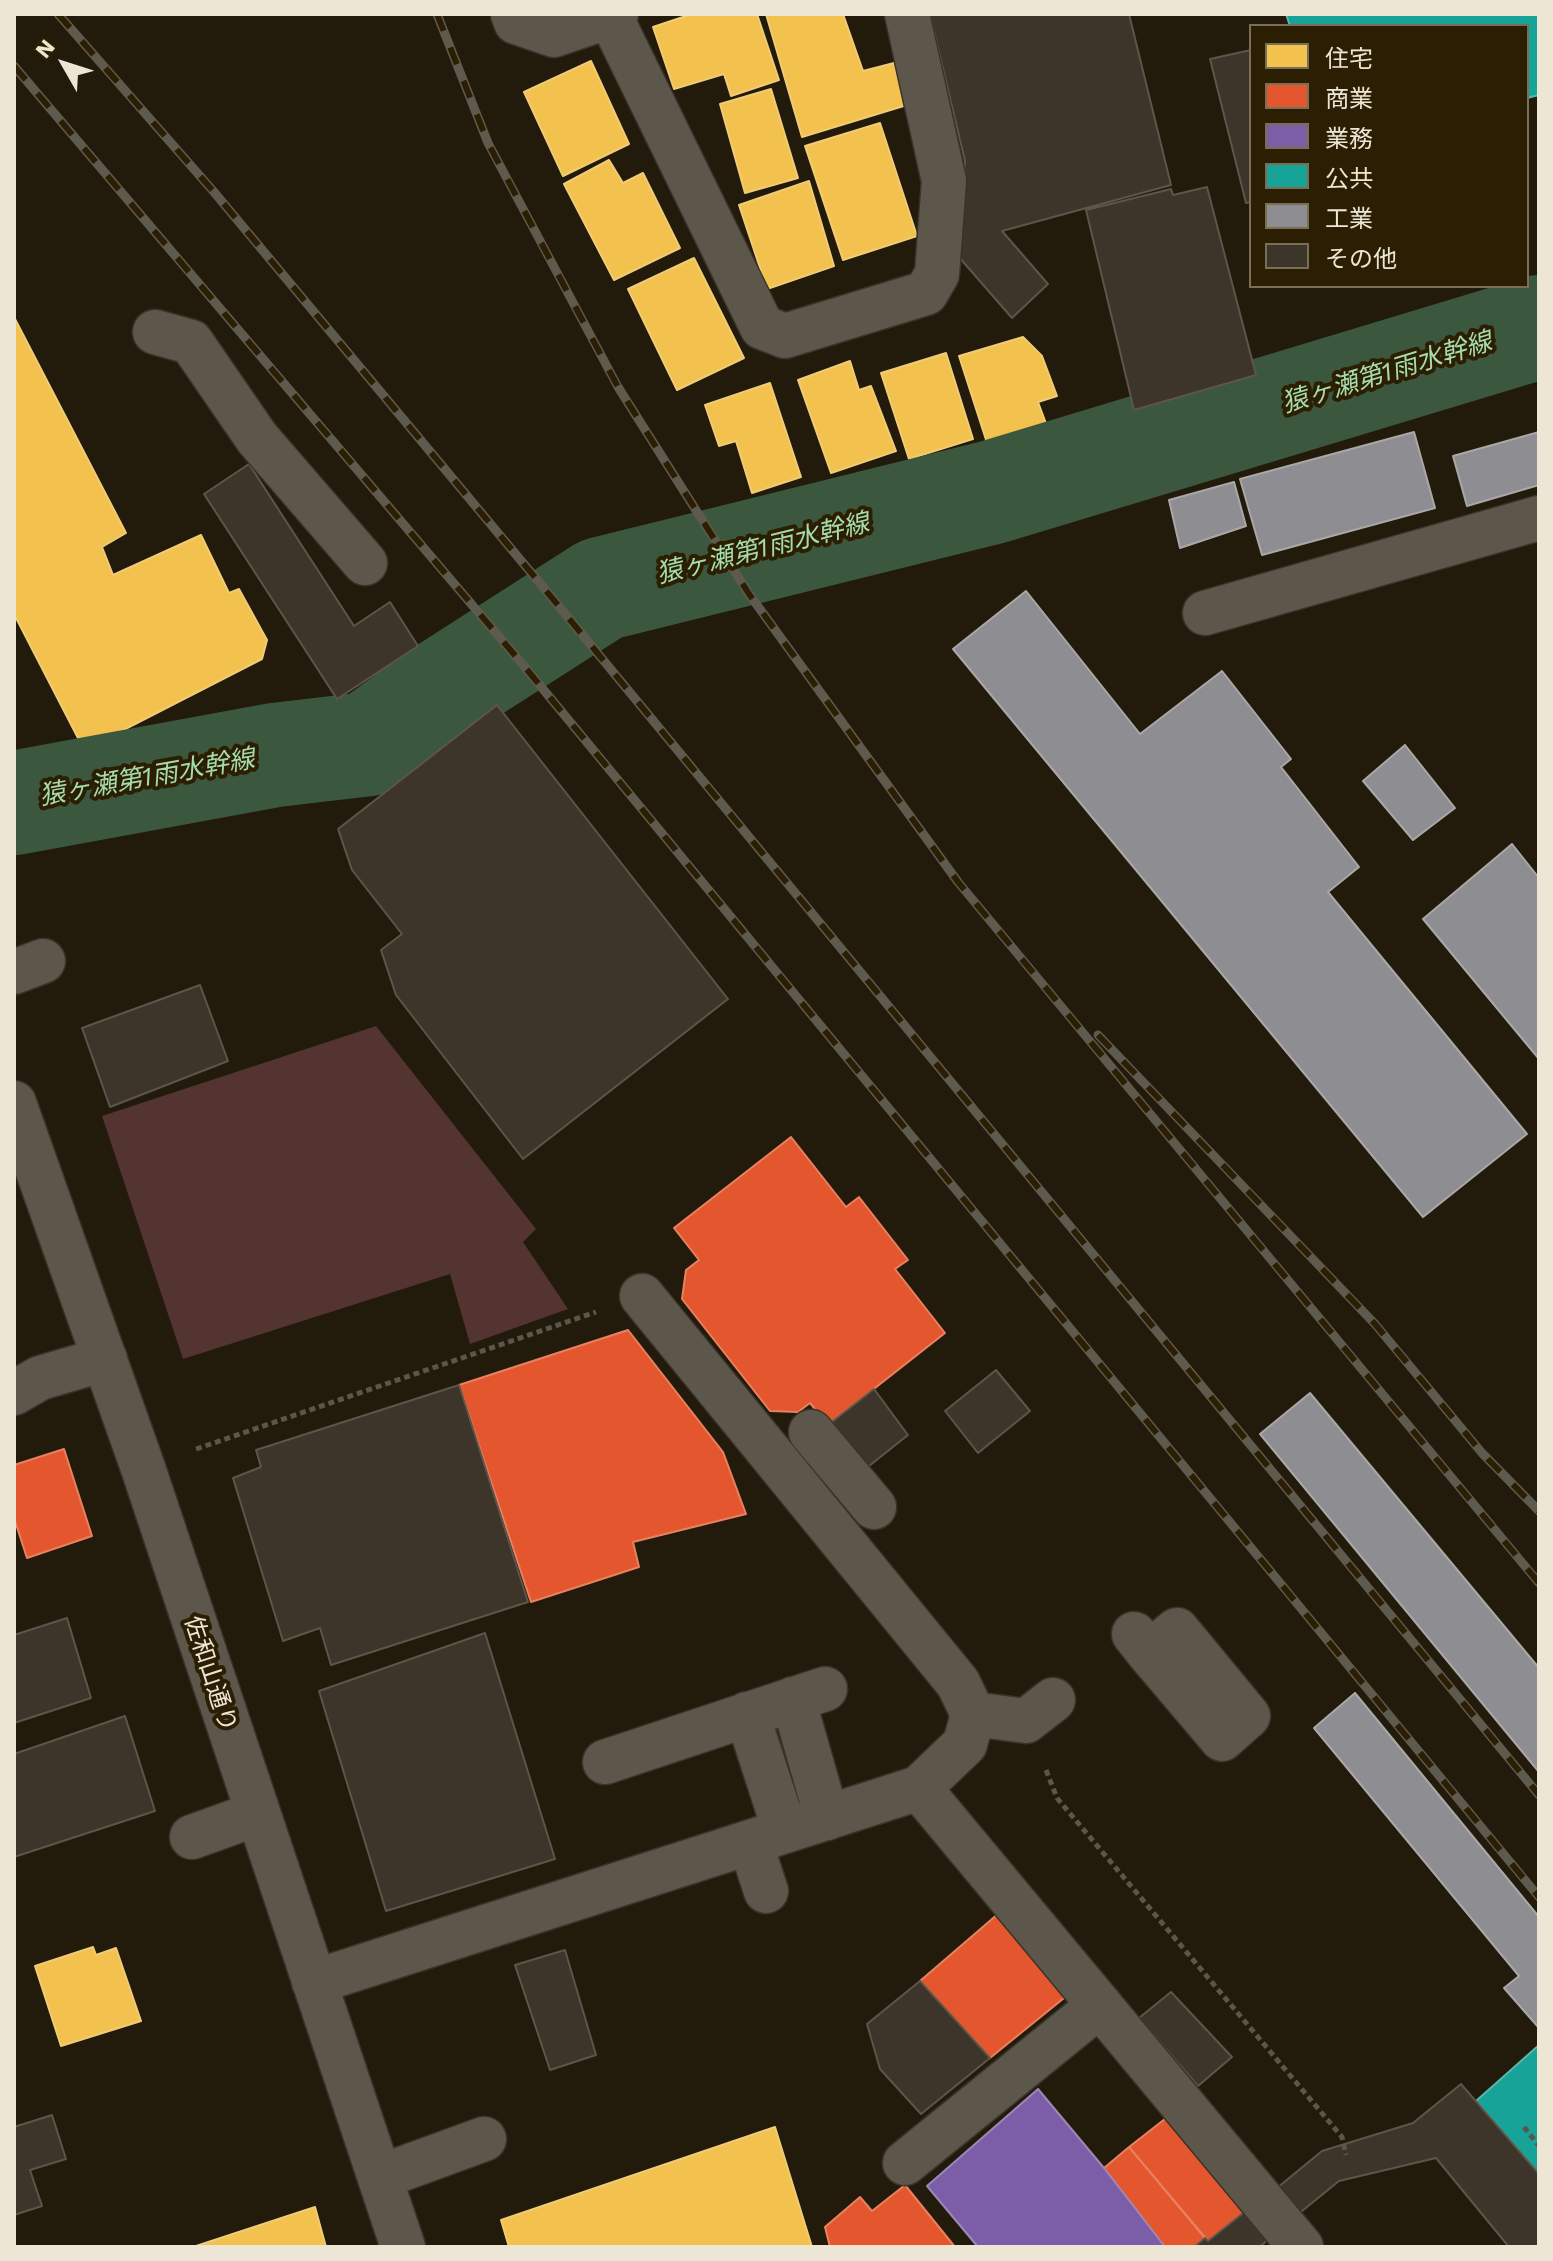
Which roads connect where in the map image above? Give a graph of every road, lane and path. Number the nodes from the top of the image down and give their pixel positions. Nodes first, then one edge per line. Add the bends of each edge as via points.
1 (513, 14) edge
2 (907, 14) edge
3 (613, 15) edge
4 (155, 332) dead end
5 (1539, 518) edge
6 (365, 563) dead end
7 (1205, 613) dead end
8 (14, 1103) edge
9 (26, 1168) edge
10 (642, 1296) joint
11 (105, 1359) junction
12 (14, 1393) edge
13 (811, 1432) dead end
14 (196, 1449) dead end
15 (874, 1507) dead end
16 (1040, 1711) joint
17 (747, 1714) junction
18 (973, 1714) junction
19 (605, 1762) dead end
20 (919, 1788) junction
21 (256, 1814) junction
22 (827, 1818) junction
23 (192, 1837) dead end
24 (768, 1837) junction
25 (766, 1891) dead end
26 (314, 1982) junction
27 (1100, 2005) junction
28 (1524, 2127) dead end
29 (484, 2139) dead end
30 (1539, 2146) edge
31 (1346, 2155) dead end
32 (905, 2163) dead end
33 (380, 2177) junction
34 (403, 2247) edge
35 (1301, 2247) edge

1 - 3 street via 516,22 554,35
2 - 3 street via 944,181 937,274 926,293 785,336 762,327
4 - 6 street via 191,342 257,438
5 - 7 street
8 - 9 street, 佐和山通り
9 - 11 street, 佐和山通り
10 - 14 path
10 - 18 street via 958,1683
11 - 12 street via 40,1378
11 - 21 street, 佐和山通り
13 - 15 street
16 - 18 street
16 - 31 path via 1057,1798 1342,2137
17 - 19 street
17 - 22 street via 809,1694
17 - 24 street
18 - 20 street via 965,1744
20 - 22 street
20 - 27 street via 962,1853
21 - 23 street
21 - 26 street, 佐和山通り
22 - 24 street
24 - 25 street
24 - 26 street via 657,1891
26 - 33 street, 佐和山通り
27 - 32 street
27 - 35 street
28 - 30 path
29 - 33 street
33 - 34 street, 佐和山通り

